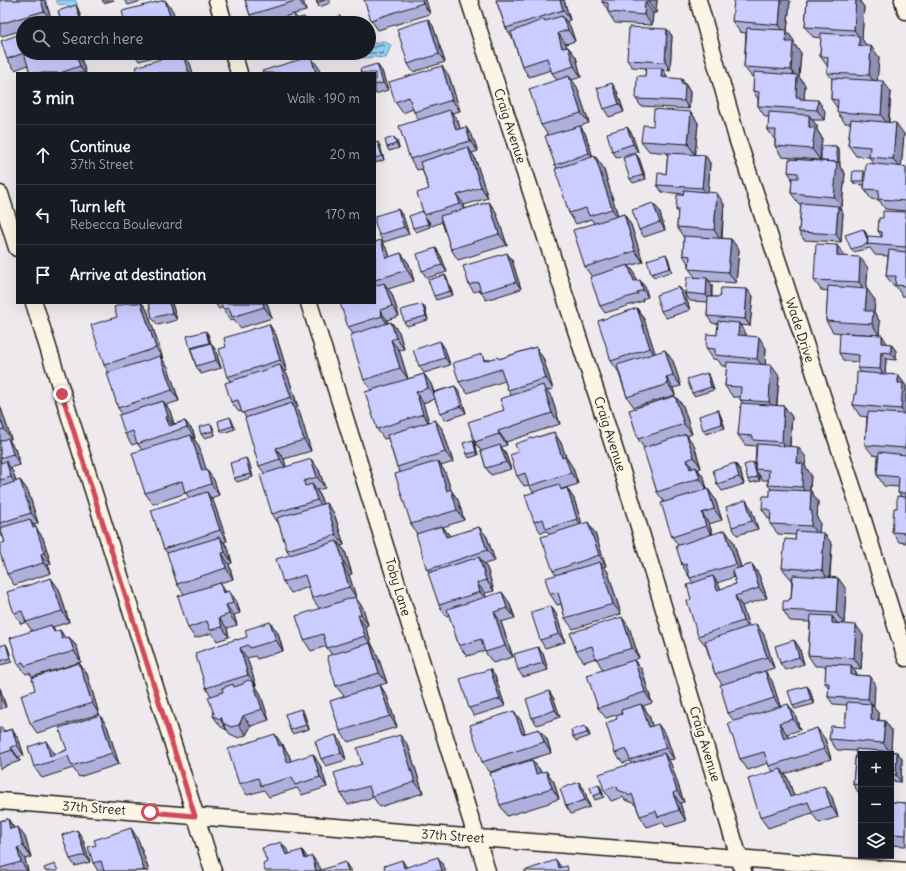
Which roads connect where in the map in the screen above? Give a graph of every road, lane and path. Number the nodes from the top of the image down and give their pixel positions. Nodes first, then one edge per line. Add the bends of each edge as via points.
1 (217, 0) edge
2 (469, 0) edge
3 (698, 0) edge
4 (903, 0) edge
5 (906, 11) edge
6 (222, 16) edge
7 (235, 60) edge
8 (239, 72) edge
9 (0, 194) edge
10 (16, 245) edge
11 (34, 304) edge
12 (309, 304) edge
13 (906, 658) edge
14 (0, 801) edge
15 (195, 816) junction
16 (476, 837) junction
17 (741, 864) edge
18 (213, 871) edge
19 (487, 871) edge
20 (906, 871) edge

1 - 6 street
2 - 17 street, Craig Avenue via 631,500
3 - 13 street, Wade Drive via 737,138
4 - 5 street
7 - 8 street
9 - 10 street
11 - 15 street
12 - 16 street, Toby Lane
14 - 15 street, 37th Street
15 - 16 street, 37th Street
15 - 18 street
16 - 17 street, 37th Street
16 - 19 street, Toby Lane
17 - 20 street, 37th Street

